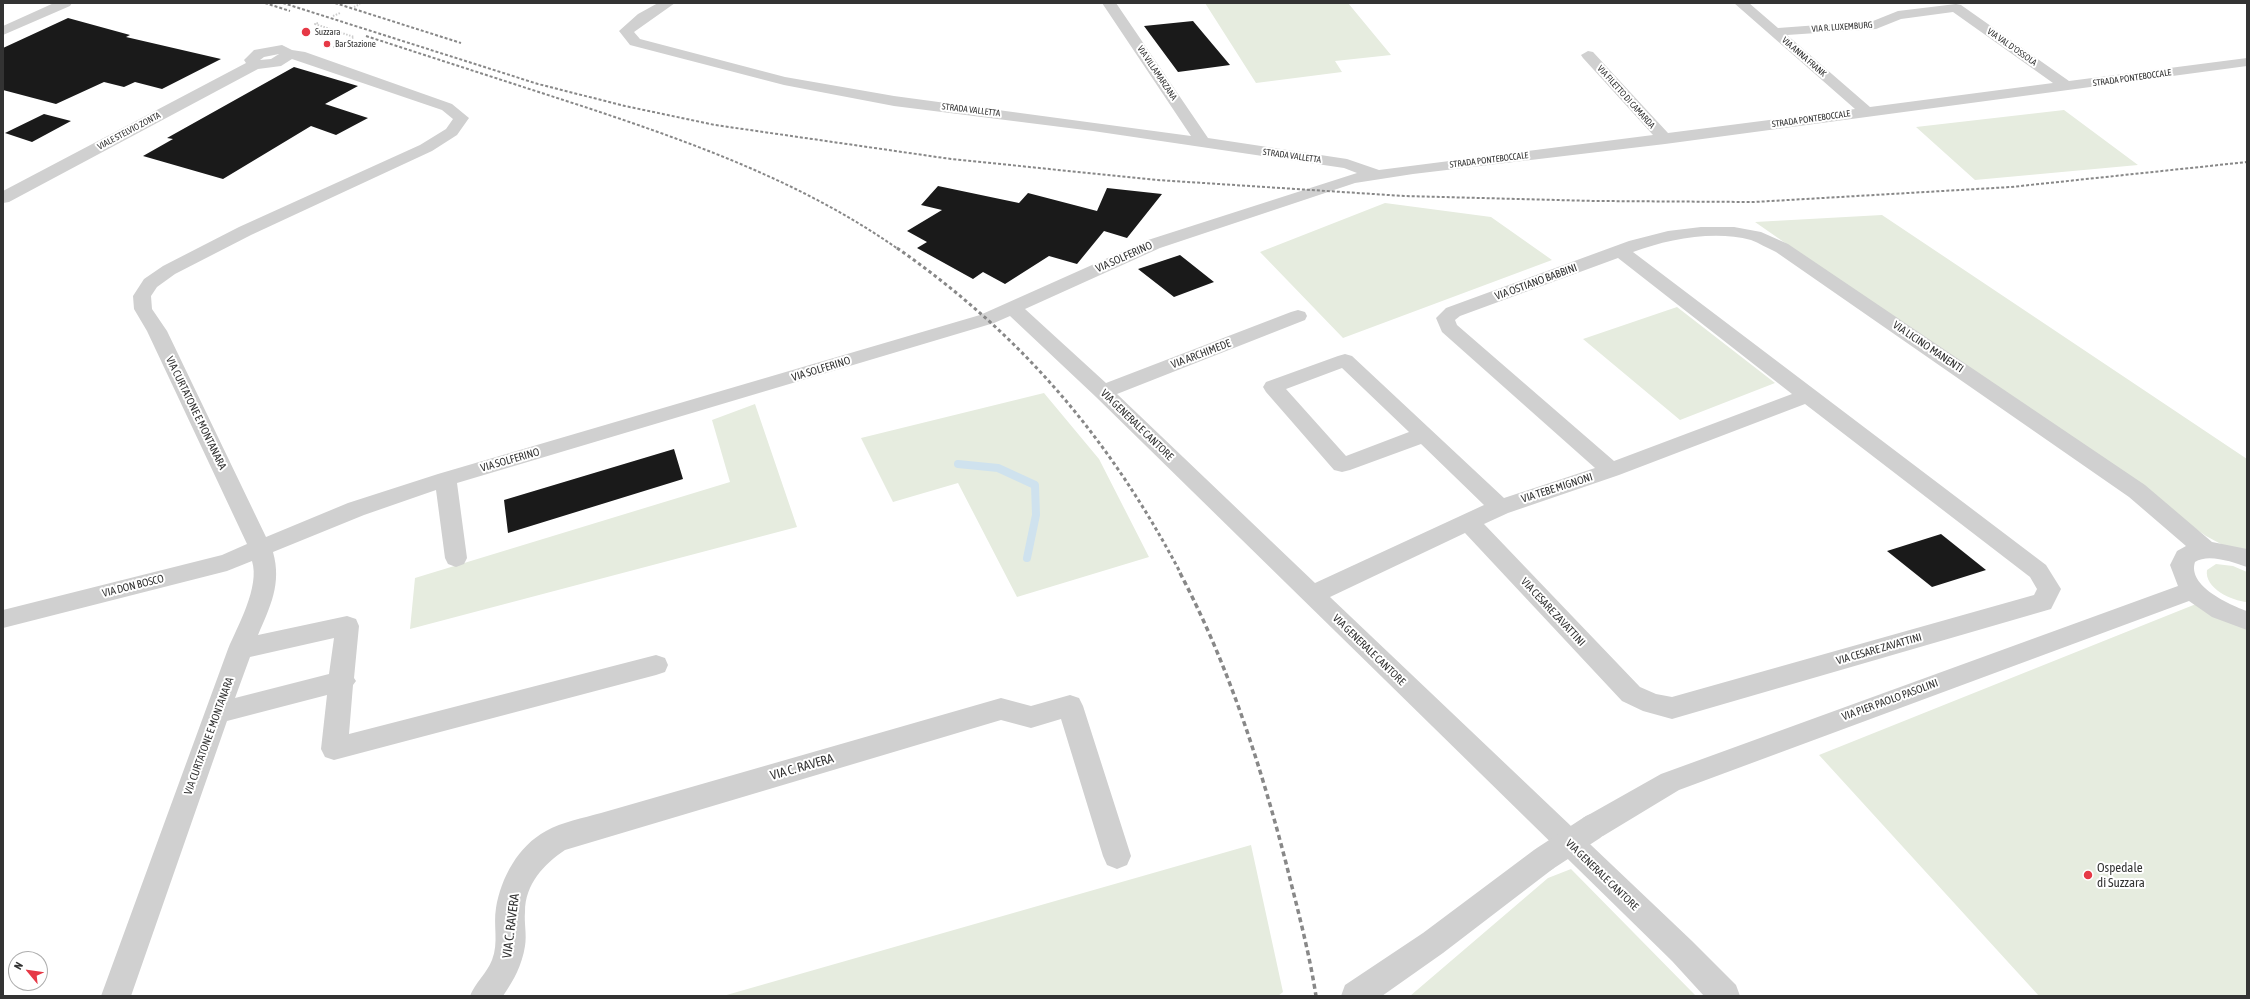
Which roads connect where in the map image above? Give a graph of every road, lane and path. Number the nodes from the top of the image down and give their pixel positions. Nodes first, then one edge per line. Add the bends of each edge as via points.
1 (65, 3) edge
2 (668, 3) edge
3 (1109, 3) edge
4 (1741, 3) edge
5 (360, 4) edge
6 (354, 7) dead end
7 (1956, 8) joint
8 (340, 13) dead end
9 (333, 16) dead end
10 (318, 23) dead end
11 (325, 28) junction
12 (322, 29) dead end
13 (3, 31) edge
14 (1775, 32) junction
15 (1588, 54) dead end
16 (310, 59) junction
17 (2247, 62) edge
18 (2068, 87) junction
19 (1867, 112) junction
20 (1665, 139) junction
21 (1204, 144) junction
22 (1375, 174) junction
23 (3, 198) edge
24 (1620, 251) junction
25 (1011, 307) junction
26 (1298, 316) dead end
27 (1103, 392) junction
28 (1807, 396) junction
29 (1424, 435) junction
30 (1611, 470) junction
31 (446, 479) junction
32 (1500, 507) junction
33 (1468, 522) junction
34 (260, 547) junction
35 (2205, 549) junction
36 (456, 558) dead end
37 (2247, 558) edge
38 (2194, 590) junction
39 (1312, 595) junction
40 (3, 619) edge
41 (2247, 621) edge
42 (240, 649) junction
43 (656, 665) dead end
44 (343, 681) junction
45 (218, 713) junction
46 (1117, 856) dead end
47 (116, 996) edge
48 (485, 996) edge
49 (1356, 996) edge
50 (1725, 996) edge

1 - 13 street
2 - 21 street, STRADA VALLETTA via 643,17 626,31 635,42 784,81 894,101 1093,126
3 - 21 street, VIA VILLAMARZANA
4 - 14 street, VIA ANNA FRANK
5 - 6 path
7 - 14 street, VIA R. LUXEMBURG via 1898,15 1876,25
7 - 18 street, VIA VAL D'OSSOLA
8 - 9 path
10 - 11 path via 315,24
11 - 12 path
11 - 16 path via 354,38
14 - 19 street, VIA ANNA FRANK
15 - 20 street, VIA FILETTO DI CAMARDA
16 - 23 street, VIALE STELVIO ZONTA via 288,54 282,49 265,51 252,58 252,62 256,64
16 - 34 street, VIA CURTATONE E MONTANARA via 447,107 461,118 459,125 426,148 193,256 150,284 142,296 143,309 157,331
17 - 18 street, STRADA PONTEBOCCALE
18 - 19 street, STRADA PONTEBOCCALE
19 - 20 street, STRADA PONTEBOCCALE
20 - 22 street, STRADA PONTEBOCCALE
21 - 22 street, STRADA VALLETTA via 1347,164
22 - 25 street, VIA SOLFERINO via 1312,191 1154,244
24 - 28 street
24 - 30 street, VIA OSTIANO BABBINI via 1453,312 1444,318 1449,328
24 - 35 street, VIA LICINO MANENTI via 1673,234 1713,233 1751,235 1782,248 2137,491
25 - 27 street, VIA GENERALE CANTORE
25 - 31 street, VIA SOLFERINO via 987,319
26 - 27 street, VIA ARCHIMEDE
27 - 39 street, VIA GENERALE CANTORE
28 - 30 street, VIA TEBE MIGNONI
28 - 33 street, VIA CESARE ZAVATTINI via 2038,571 2050,589 2043,602 1672,708 1652,704 1631,694
29 - 29 street via 1345,360 1273,387 1342,465
29 - 32 street
30 - 32 street, VIA TEBE MIGNONI
31 - 34 street, VIA SOLFERINO via 356,509
31 - 36 street
32 - 33 street, VIA TEBE MIGNONI
33 - 39 street, VIA TEBE MIGNONI
34 - 40 street, VIA DON BOSCO via 226,562
34 - 42 street, VIA CURTATONE E MONTANARA via 266,568 261,600
35 - 37 street via 2220,550
35 - 38 street via 2192,552 2185,559 2183,568 2186,579
38 - 41 street via 2219,609
38 - 49 street, VIA PIER PAOLO PASOLINI, bridge via 1670,782 1544,859 1433,943
39 - 50 street, VIA GENERALE CANTORE via 1682,951
42 - 44 street via 347,626
42 - 45 street, VIA CURTATONE E MONTANARA
43 - 44 street via 334,749
44 - 45 street
45 - 47 street, VIA CURTATONE E MONTANARA
46 - 48 street, VIA C. RAVERA via 1070,706 1031,717 1001,709 556,840 537,853 515,888 510,910 511,944 505,967

